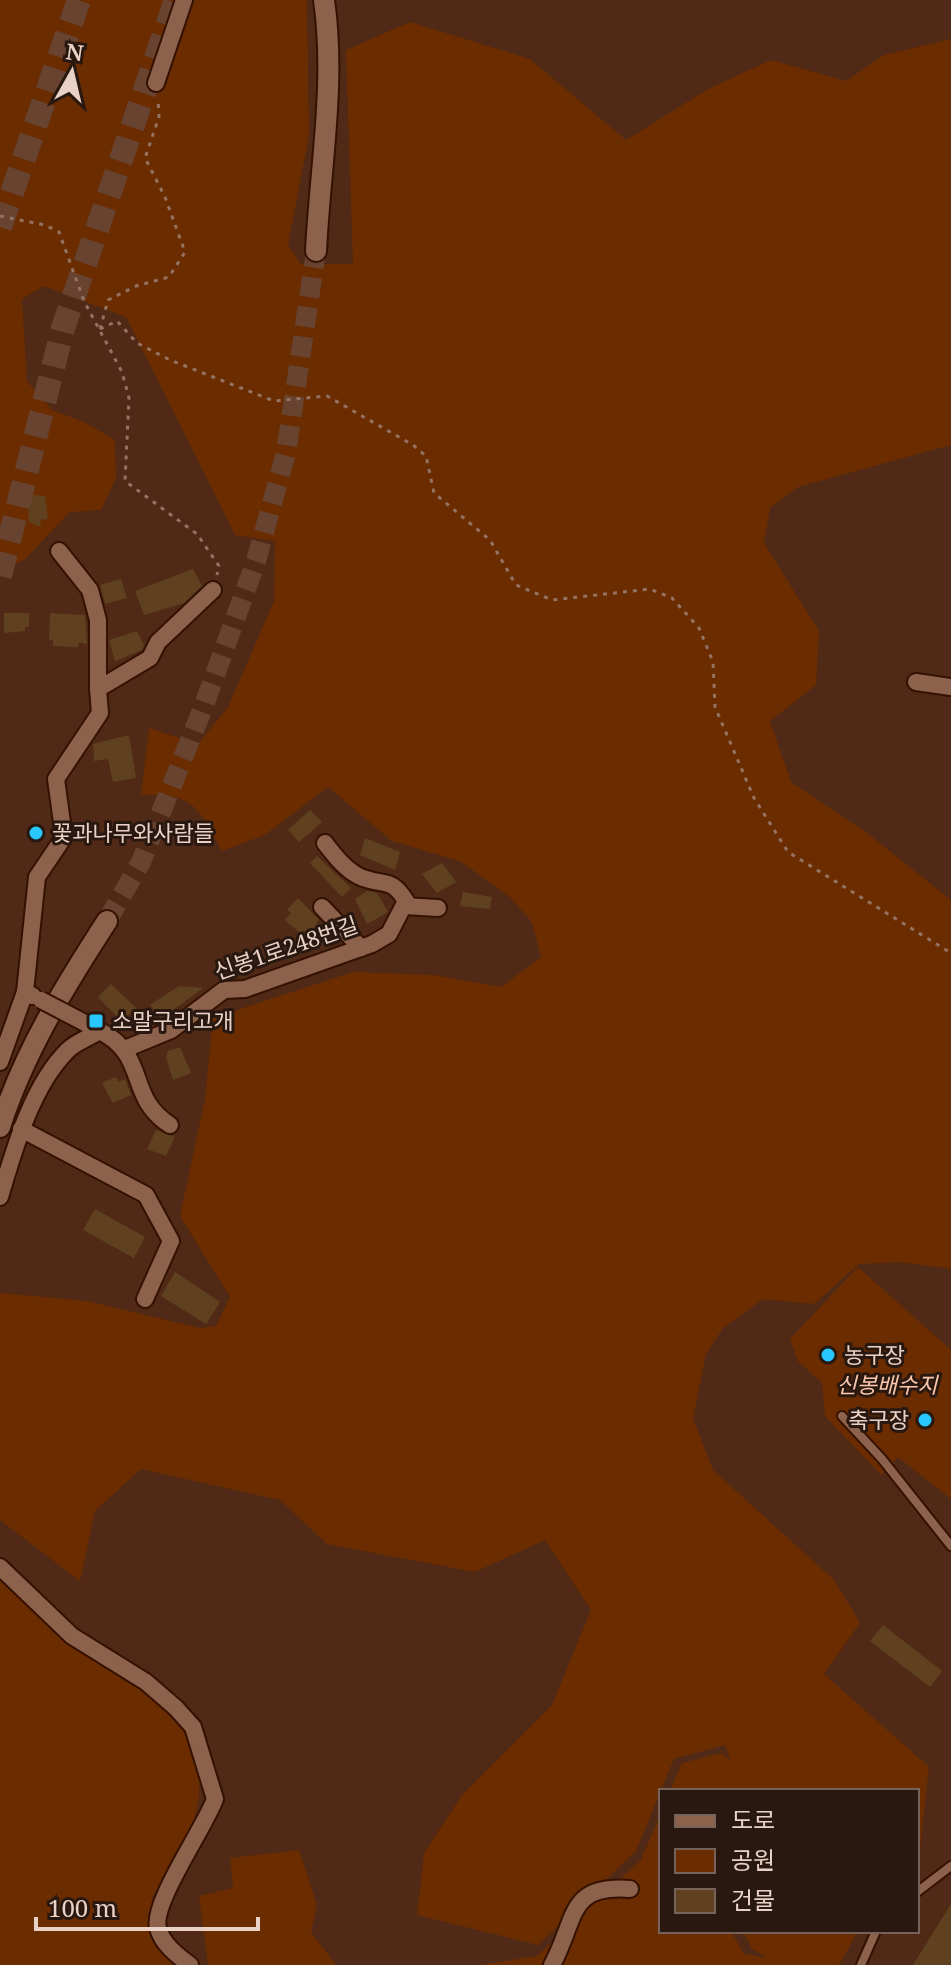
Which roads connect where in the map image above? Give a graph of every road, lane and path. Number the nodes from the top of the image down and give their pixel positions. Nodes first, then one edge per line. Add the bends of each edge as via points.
1 (184, 0) edge
2 (324, 0) edge
3 (156, 83) joint
4 (0, 216) edge
5 (316, 251) tunnel mouth
6 (100, 329) junction
7 (59, 551) dead end
8 (213, 590) joint
9 (916, 682) dead end
10 (951, 687) edge
11 (98, 689) junction
12 (325, 843) dead end
13 (405, 904) junction
14 (322, 907) dead end
15 (438, 908) dead end
16 (107, 921) tunnel mouth
17 (361, 948) junction
18 (951, 953) edge
19 (25, 992) junction
20 (93, 1027) junction
21 (125, 1049) junction
22 (0, 1062) edge
23 (170, 1125) dead end
24 (10, 1128) edge
25 (0, 1197) edge
26 (145, 1299) dead end
27 (842, 1416) dead end
28 (951, 1546) edge
29 (0, 1567) edge
30 (951, 1866) edge
31 (630, 1889) dead end
32 (919, 1890) edge
33 (875, 1933) edge
34 (190, 1965) edge
35 (552, 1965) edge
36 (861, 1965) edge

1 - 3 street
2 - 5 street via 327,111
3 - 6 path via 159,117 145,158 185,252 169,277 108,300
4 - 6 path via 59,232
6 - 8 path via 129,398 125,481 197,534 219,566
6 - 18 path via 117,321 137,343 274,401 327,396 413,445 426,456 434,493 490,540 516,585 552,600 650,589 672,598 699,628 713,662 715,707 754,798 788,852
7 - 11 street via 90,590 98,620
8 - 11 street via 158,642 150,658
9 - 10 street
11 - 19 street via 100,713 56,779 64,837 37,877
12 - 13 street via 363,878 398,888
13 - 15 street
13 - 17 street, 신봉1로248번길 via 389,934
14 - 17 street
16 - 24 street via 61,992 11,1092
17 - 21 street, 신봉1로248번길 via 245,989 224,990 171,1030
19 - 20 street, bridge
19 - 22 street
20 - 21 street
20 - 24 street via 69,1048
21 - 23 street via 145,1102
24 - 25 street
24 - 26 street via 146,1195 171,1241
27 - 28 lane
29 - 34 street via 72,1636 146,1682 193,1727 215,1799 168,1888 158,1928 172,1951
30 - 32 lane
31 - 35 street via 600,1887 579,1902
33 - 36 lane

